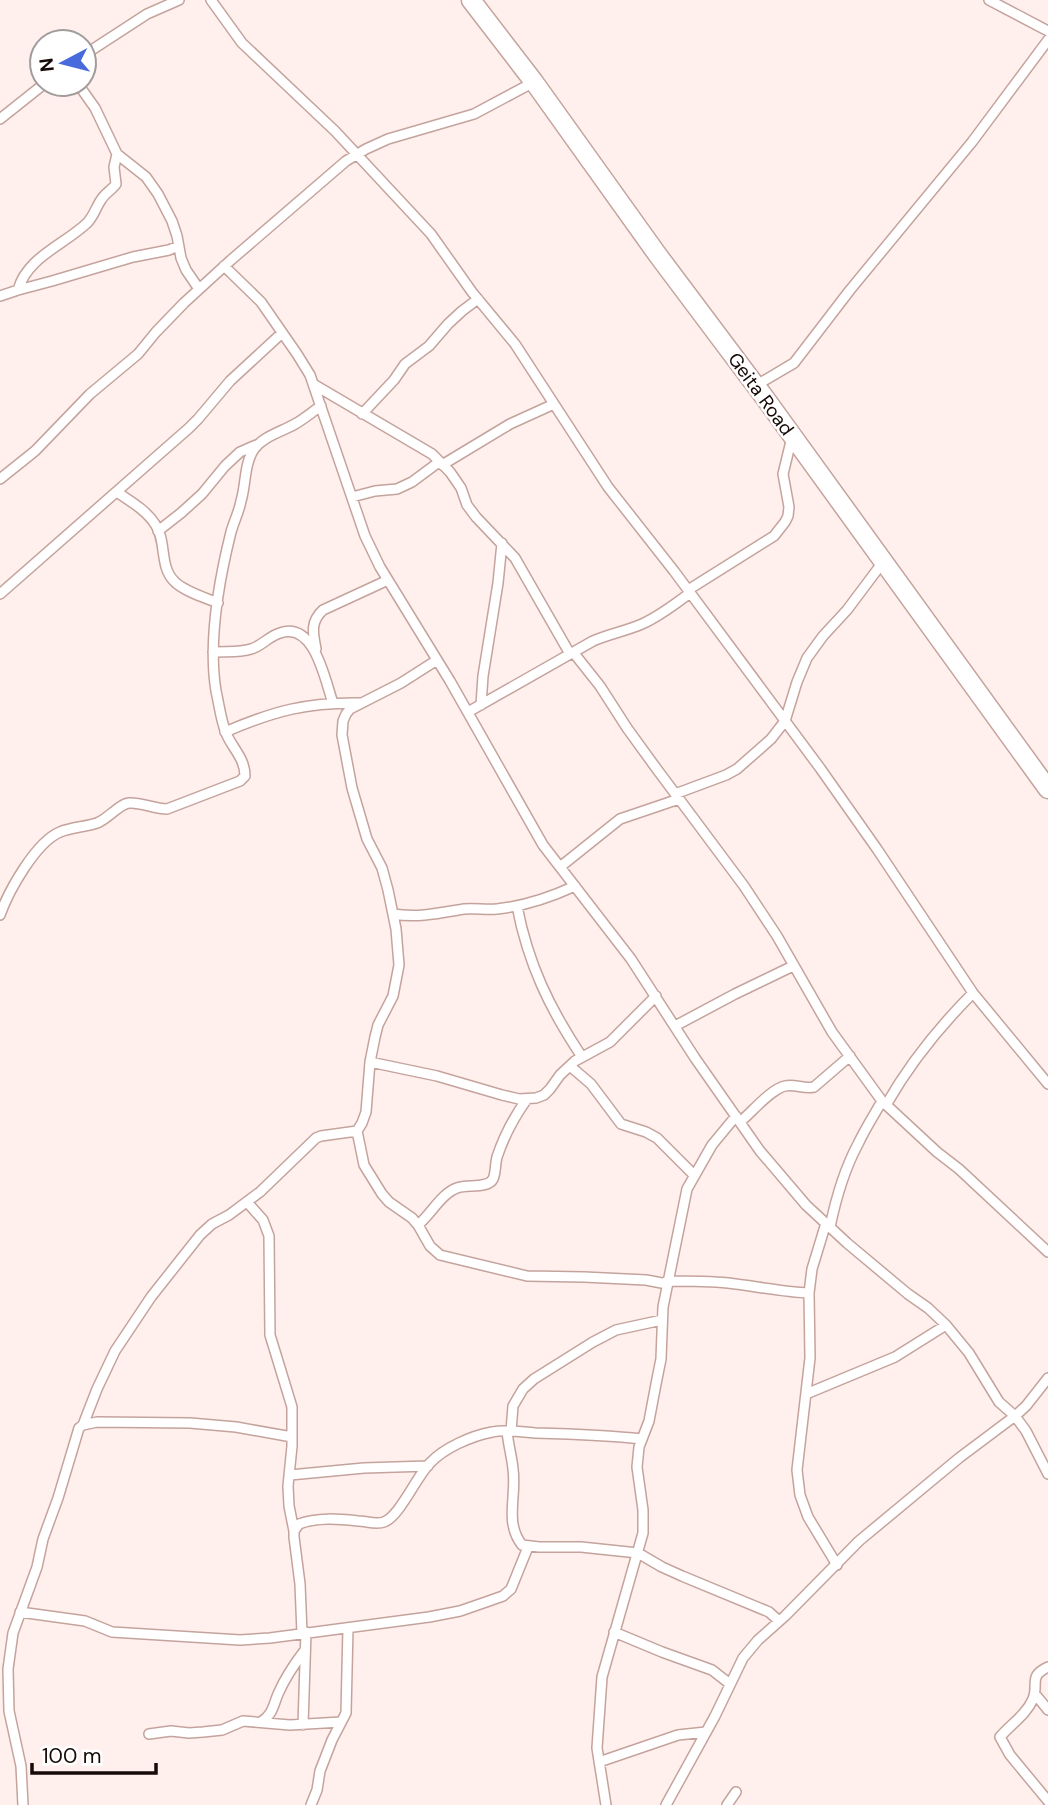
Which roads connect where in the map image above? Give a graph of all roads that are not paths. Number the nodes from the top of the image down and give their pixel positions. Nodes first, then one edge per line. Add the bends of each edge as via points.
1 (178, 0) edge
2 (211, 0) edge
3 (471, 0) edge
4 (989, 0) edge
5 (1048, 31) edge
6 (1048, 40) edge
7 (98, 46) edge
8 (534, 82) junction
9 (28, 97) edge
10 (88, 98) edge
11 (0, 119) edge
12 (117, 154) junction
13 (357, 154) junction
14 (178, 246) junction
15 (224, 266) junction
16 (199, 289) junction
17 (18, 290) junction
18 (0, 296) edge
19 (478, 299) junction
20 (282, 333) junction
21 (313, 384) junction
22 (755, 386) junction
23 (554, 404) junction
24 (321, 406) junction
25 (362, 414) junction
26 (793, 437) junction
27 (262, 442) junction
28 (441, 463) junction
29 (0, 479) edge
30 (117, 492) junction
31 (352, 498) junction
32 (158, 531) junction
33 (502, 543) junction
34 (883, 562) junction
35 (388, 580) junction
36 (689, 592) junction
37 (0, 594) edge
38 (218, 603) junction
39 (213, 652) junction
40 (572, 653) junction
41 (317, 654) junction
42 (437, 660) junction
43 (333, 703) junction
44 (363, 703) junction
45 (481, 705) junction
46 (468, 712) junction
47 (785, 721) junction
48 (225, 732) junction
49 (1048, 789) edge
50 (677, 797) junction
51 (560, 867) junction
52 (575, 886) junction
53 (517, 906) junction
54 (393, 914) junction
55 (0, 915) edge
56 (793, 966) junction
57 (973, 993) junction
58 (656, 996) junction
59 (675, 1026) junction
60 (850, 1056) junction
61 (583, 1057) junction
62 (370, 1062) junction
63 (569, 1066) junction
64 (1048, 1084) edge
65 (527, 1099) junction
66 (884, 1103) junction
67 (738, 1119) junction
68 (357, 1131) junction
69 (694, 1175) junction
70 (247, 1202) junction
71 (418, 1225) junction
72 (828, 1225) junction
73 (1048, 1252) edge
74 (667, 1282) junction
75 (809, 1293) junction
76 (662, 1320) junction
77 (946, 1325) junction
78 (1048, 1378) edge
79 (806, 1394) junction
80 (1015, 1416) junction
81 (83, 1425) junction
82 (509, 1431) junction
83 (292, 1437) junction
84 (642, 1439) junction
85 (428, 1466) junction
86 (1048, 1474) edge
87 (290, 1475) junction
88 (294, 1531) junction
89 (528, 1547) junction
90 (638, 1553) junction
91 (837, 1565) junction
92 (20, 1612) junction
93 (779, 1621) junction
94 (348, 1628) junction
95 (614, 1632) junction
96 (304, 1633) junction
97 (305, 1650) junction
98 (1048, 1667) edge
99 (730, 1685) junction
100 (1035, 1694) junction
101 (1048, 1710) edge
102 (261, 1722) junction
103 (341, 1722) junction
104 (303, 1725) junction
105 (706, 1732) junction
106 (149, 1734) dead end
107 (600, 1762) junction
108 (736, 1792) dead end
109 (1048, 1801) edge
110 (23, 1805) edge
111 (311, 1805) edge
112 (606, 1805) edge
113 (666, 1805) edge
114 (727, 1805) edge
115 (1044, 1805) edge

1 - 7 street
2 - 13 street via 242,43
3 - 8 highway, Geita Road
4 - 5 street
6 - 22 street via 794,363
8 - 13 street via 474,114 388,139
8 - 22 highway, Geita Road
9 - 11 street
10 - 12 street
12 - 14 street via 152,184 172,221
12 - 17 street via 116,184 80,228 32,265
13 - 15 street
13 - 19 street via 431,234
14 - 16 street
14 - 17 street
15 - 16 street
15 - 20 street via 261,302
16 - 29 street via 138,355
17 - 18 street
19 - 23 street via 515,344
19 - 25 street via 405,364
20 - 21 street
20 - 30 street via 230,381 198,419
21 - 24 street
21 - 25 street
22 - 26 highway, Geita Road
23 - 28 street
23 - 36 street via 608,487
24 - 27 street
24 - 31 street
25 - 28 street
26 - 34 highway, Geita Road
26 - 36 street via 783,474 789,507 785,522 774,536
27 - 32 street via 240,452 202,494
27 - 38 street via 250,458
28 - 31 street via 397,489
28 - 33 street via 476,517
30 - 32 street via 143,510
30 - 37 street
31 - 35 street
32 - 38 street via 167,572 176,584
33 - 40 street
33 - 45 street
34 - 47 street via 807,659
34 - 49 highway, Geita Road
35 - 41 street via 316,617
35 - 42 street
36 - 40 street via 660,615
36 - 47 street
38 - 39 street
39 - 41 street via 251,649 289,631 307,640
39 - 48 street
40 - 45 street
40 - 50 street
41 - 43 street
42 - 44 street
42 - 46 street
43 - 44 street
43 - 48 street via 273,713
44 - 54 street via 346,714 342,736 352,788 367,839 382,868
45 - 46 street
46 - 51 street
47 - 50 street via 737,769
47 - 57 street
48 - 55 street via 244,764 245,776 240,781 167,809 126,804 99,822 58,833 40,845
50 - 51 street via 620,819
50 - 56 street via 744,886
51 - 52 street
52 - 53 street
52 - 58 street
53 - 54 street via 418,916
53 - 61 street via 548,1002
54 - 62 street via 398,979 378,1026
56 - 59 street
56 - 60 street
57 - 64 street
57 - 66 street via 951,1014
58 - 59 street
58 - 61 street via 610,1042
59 - 67 street
60 - 66 street
60 - 67 street via 814,1087 790,1085 776,1090
61 - 63 street
62 - 65 street
62 - 68 street via 366,1112
63 - 65 street via 544,1095
63 - 69 street via 592,1084 621,1124 657,1138
65 - 71 street via 505,1137 492,1181 453,1189
66 - 72 street via 857,1145
66 - 73 street
67 - 69 street via 712,1145
67 - 72 street via 786,1183
68 - 70 street via 316,1138
68 - 71 street via 365,1165 382,1194
69 - 74 street
70 - 81 street via 212,1223 151,1297 116,1351
70 - 83 street via 269,1236 270,1335 292,1407
71 - 74 street via 440,1255 527,1276
72 - 75 street via 812,1269
72 - 77 street
74 - 75 street via 709,1281
74 - 76 street
75 - 79 street
76 - 82 street via 617,1330 534,1379 513,1406
76 - 84 street via 661,1359
77 - 79 street via 895,1357
77 - 80 street via 999,1402
78 - 80 street
79 - 91 street via 797,1463 800,1495
80 - 86 street
80 - 91 street via 859,1541
81 - 83 street via 190,1423
81 - 92 street
82 - 84 street
82 - 85 street via 471,1439 445,1451
82 - 89 street via 514,1484 511,1520 517,1538
83 - 87 street
84 - 90 street via 637,1467 643,1533
85 - 87 street
85 - 88 street via 387,1522 316,1520 299,1524
87 - 88 street
88 - 96 street
89 - 90 street
89 - 94 street via 511,1589 503,1596 460,1611
90 - 93 street via 769,1612
90 - 95 street
91 - 93 street
92 - 96 street via 85,1621 112,1632 240,1640
92 - 110 street via 8,1637 8,1669 9,1711 21,1766
93 - 99 street via 743,1658
94 - 96 street
94 - 103 street via 346,1713
95 - 99 street via 712,1670
95 - 107 street via 602,1677
96 - 97 street
97 - 102 street via 270,1715
97 - 104 street
98 - 100 street via 1036,1675
99 - 105 street
100 - 101 street
100 - 109 street via 1000,1737
102 - 104 street
102 - 106 street via 243,1721 189,1734
103 - 104 street
103 - 111 street
105 - 107 street via 678,1735
105 - 113 street
107 - 112 street
108 - 114 street
109 - 115 street

